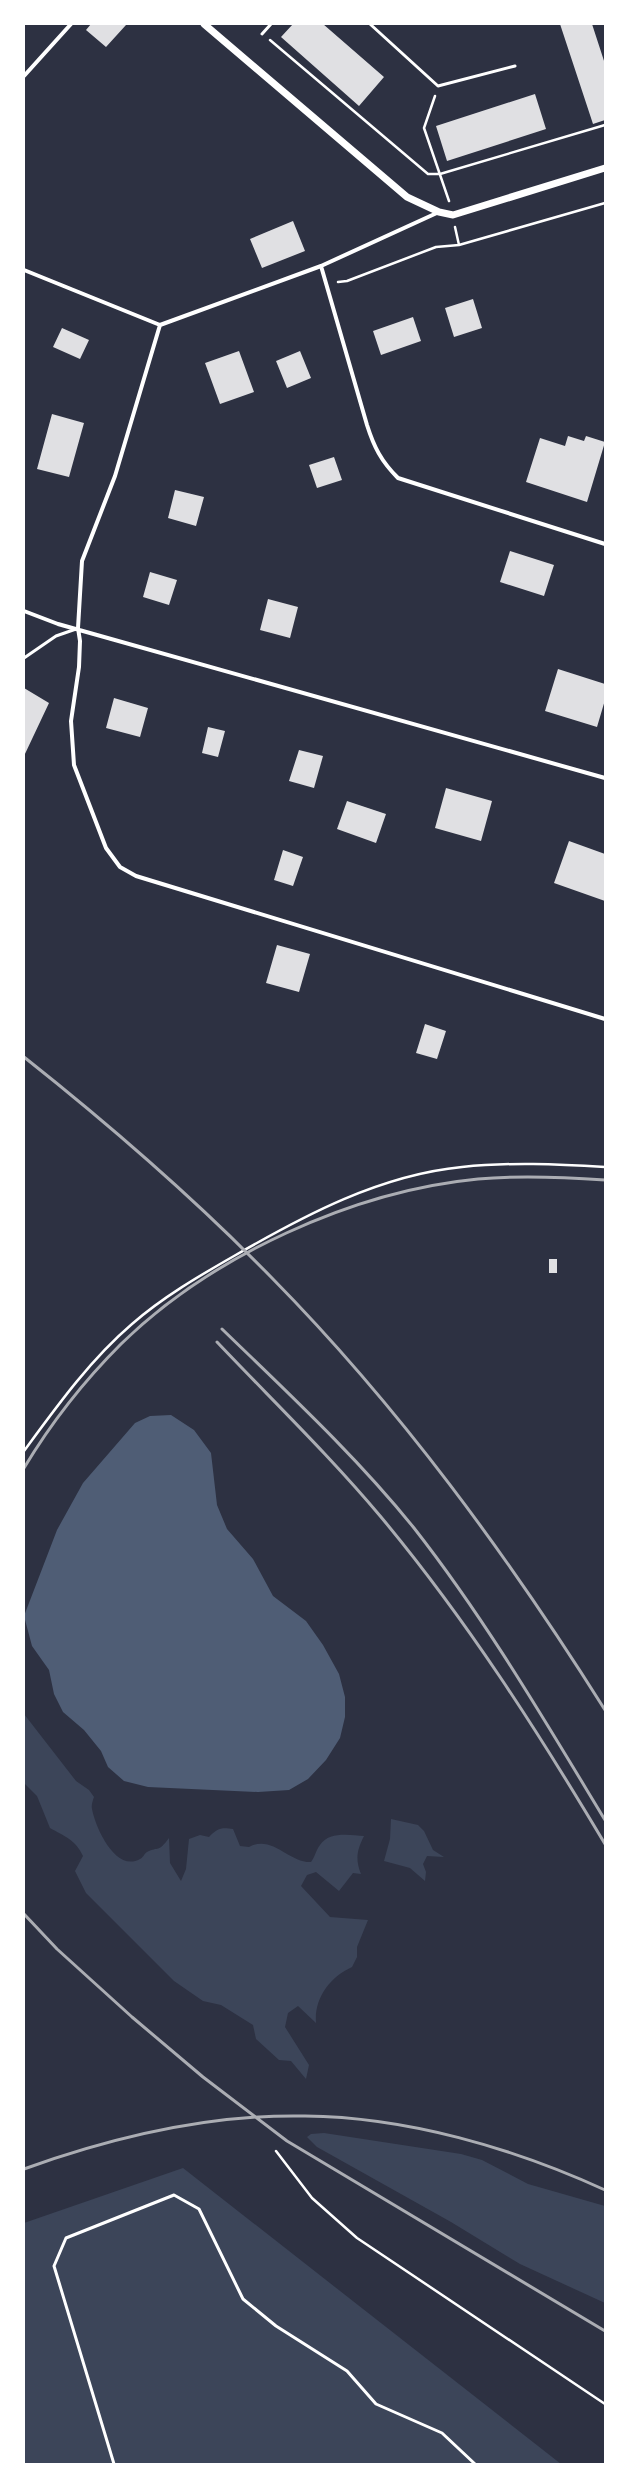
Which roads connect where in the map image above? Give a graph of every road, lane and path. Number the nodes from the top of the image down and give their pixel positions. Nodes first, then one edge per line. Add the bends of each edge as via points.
1 (71, 24) edge
2 (204, 24) edge
3 (271, 24) edge
4 (370, 24) edge
5 (262, 34) joint
6 (514, 66) dead end
7 (24, 76) edge
8 (438, 86) junction
9 (605, 125) edge
10 (605, 168) edge
11 (440, 174) junction
12 (605, 203) edge
13 (439, 212) junction
14 (453, 215) junction
15 (321, 266) junction
16 (24, 270) edge
17 (326, 283) junction
18 (160, 325) junction
19 (605, 544) edge
20 (24, 611) edge
21 (78, 628) junction
22 (24, 658) edge
23 (605, 778) edge
24 (605, 1019) edge
25 (605, 1167) edge
26 (24, 1451) edge
27 (276, 2151) dead end
28 (605, 2404) edge
29 (114, 2464) edge
30 (475, 2464) edge

1 - 7 street
2 - 13 street via 406,197
3 - 5 lane
4 - 8 lane
5 - 11 path via 428,174
6 - 8 lane
8 - 11 path via 424,128
9 - 11 path
10 - 14 street
11 - 14 path
12 - 17 path via 459,245 436,247 347,281
13 - 14 street
13 - 15 street
15 - 17 street
15 - 18 street
16 - 18 street
17 - 19 street via 375,450 383,464 398,478
18 - 21 street via 115,476 82,561
20 - 21 street
21 - 22 lane via 56,636
21 - 23 street
21 - 24 street via 80,641 71,721 74,765 106,848 120,867 136,876
25 - 26 path via 540,1164 461,1167 397,1180 346,1198 293,1222 194,1279 150,1309 113,1341 70,1389
27 - 28 path via 312,2198 357,2238
29 - 30 lane via 54,2266 66,2238 174,2194 199,2209 243,2298 276,2326 347,2371 376,2404 442,2432

